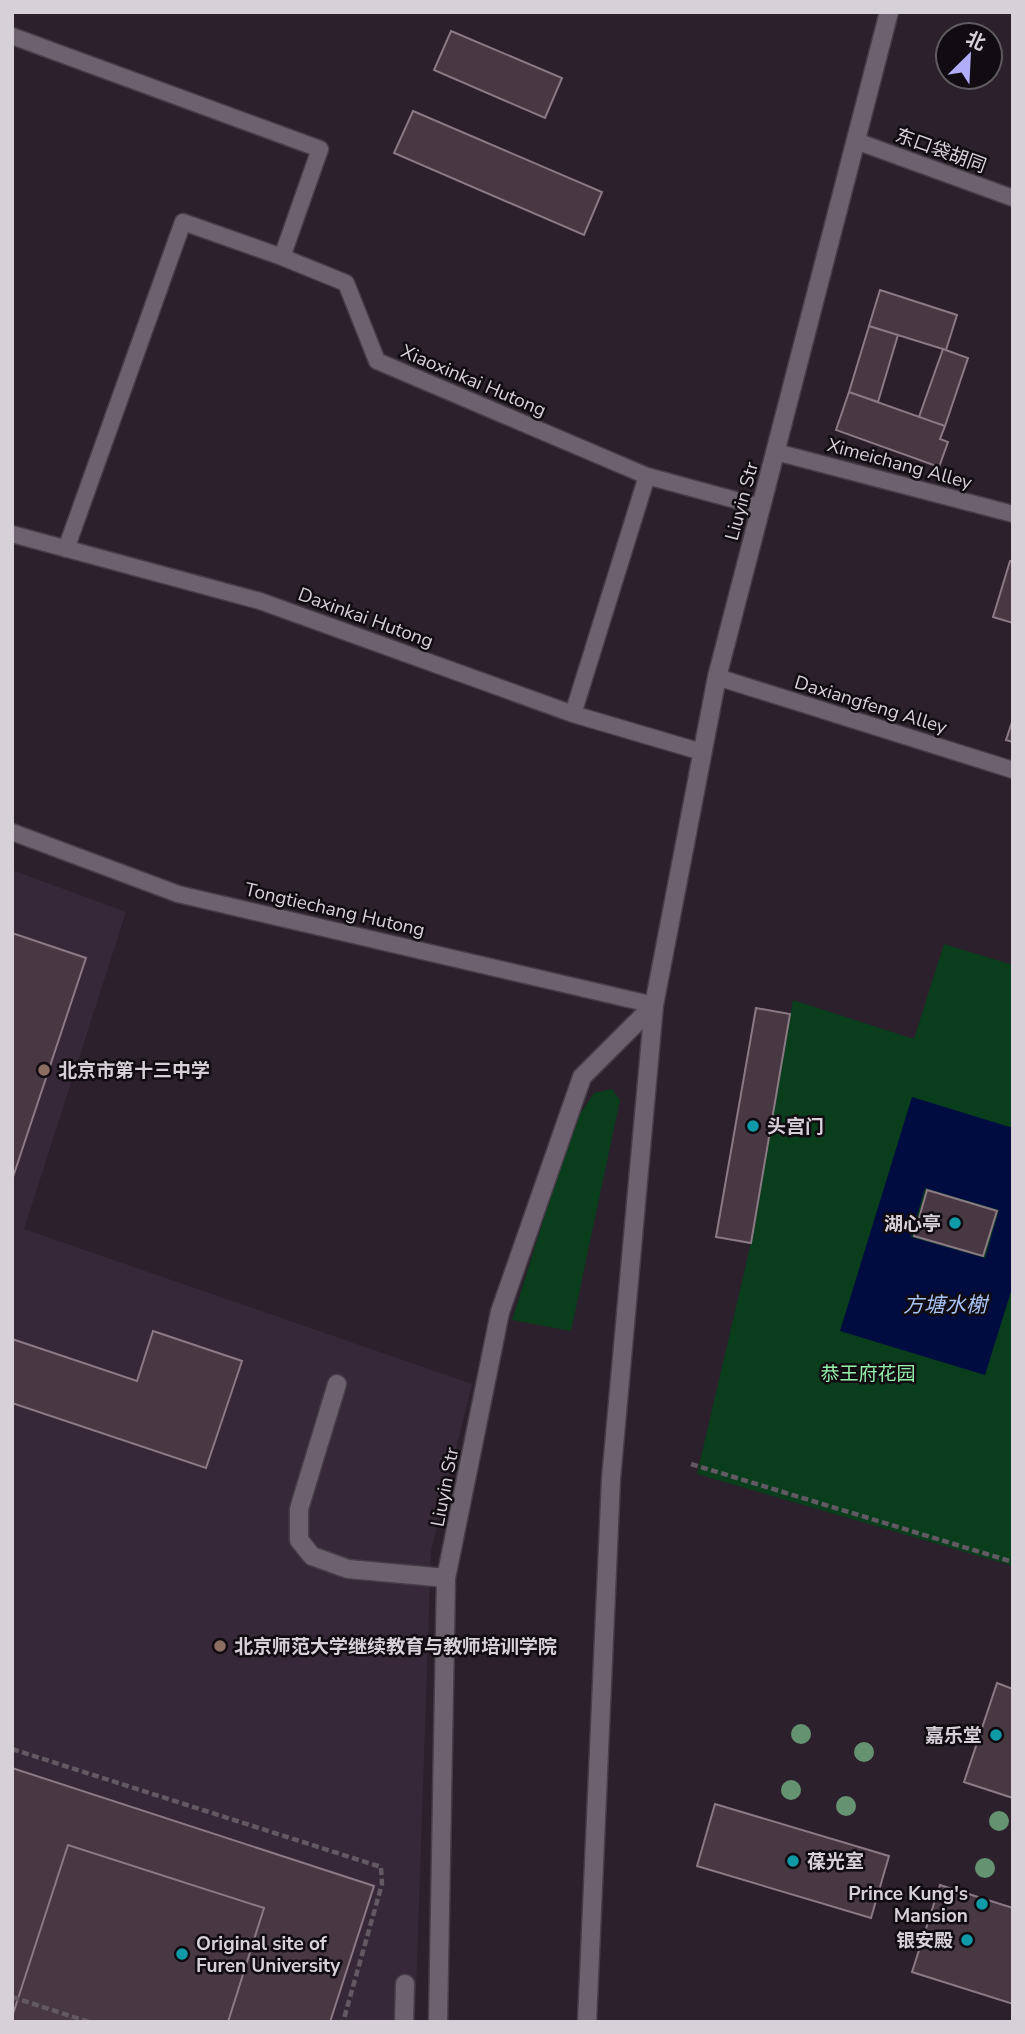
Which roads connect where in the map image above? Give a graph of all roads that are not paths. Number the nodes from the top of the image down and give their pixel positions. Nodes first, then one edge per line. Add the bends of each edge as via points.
1 (889, 12) edge
2 (12, 36) edge
3 (856, 141) junction
4 (1013, 198) edge
5 (282, 257) junction
6 (776, 452) junction
7 (648, 476) junction
8 (761, 507) junction
9 (1013, 514) edge
10 (12, 534) edge
11 (66, 549) junction
12 (717, 677) junction
13 (573, 714) junction
14 (702, 752) junction
15 (1013, 770) edge
16 (12, 832) edge
17 (654, 1005) junction
18 (337, 1384) dead end
19 (446, 1578) junction
20 (405, 1984) dead end
21 (404, 2022) edge
22 (438, 2022) edge
23 (587, 2022) edge

1 - 3 street, Liuyin Str
2 - 5 lane via 320,149
3 - 4 lane, 东口袋胡同
3 - 6 street, Liuyin Str
5 - 7 lane, Xiaoxinkai Hutong via 346,283 377,361
5 - 11 lane, Xiaoxinkai Hutong via 183,222
6 - 8 street, Liuyin Str
6 - 9 lane, Ximeichang Alley
7 - 8 lane, Xiaoxinkai Hutong
7 - 13 lane
8 - 12 street, Liuyin Str
10 - 11 lane, Daxinkai Hutong
11 - 13 lane, Daxinkai Hutong via 260,601
12 - 14 street, Liuyin Str
12 - 15 lane, Daxiangfeng Alley
13 - 14 lane, Daxinkai Hutong
14 - 17 street, Liuyin Str
16 - 17 lane, Tongtiechang Hutong via 178,894
17 - 19 street, Liuyin Str via 582,1077 500,1312
17 - 23 street, Liuyin Str via 611,1479
18 - 19 street via 299,1509 299,1540 312,1556 348,1569
19 - 22 street, Liuyin Str
20 - 21 street

